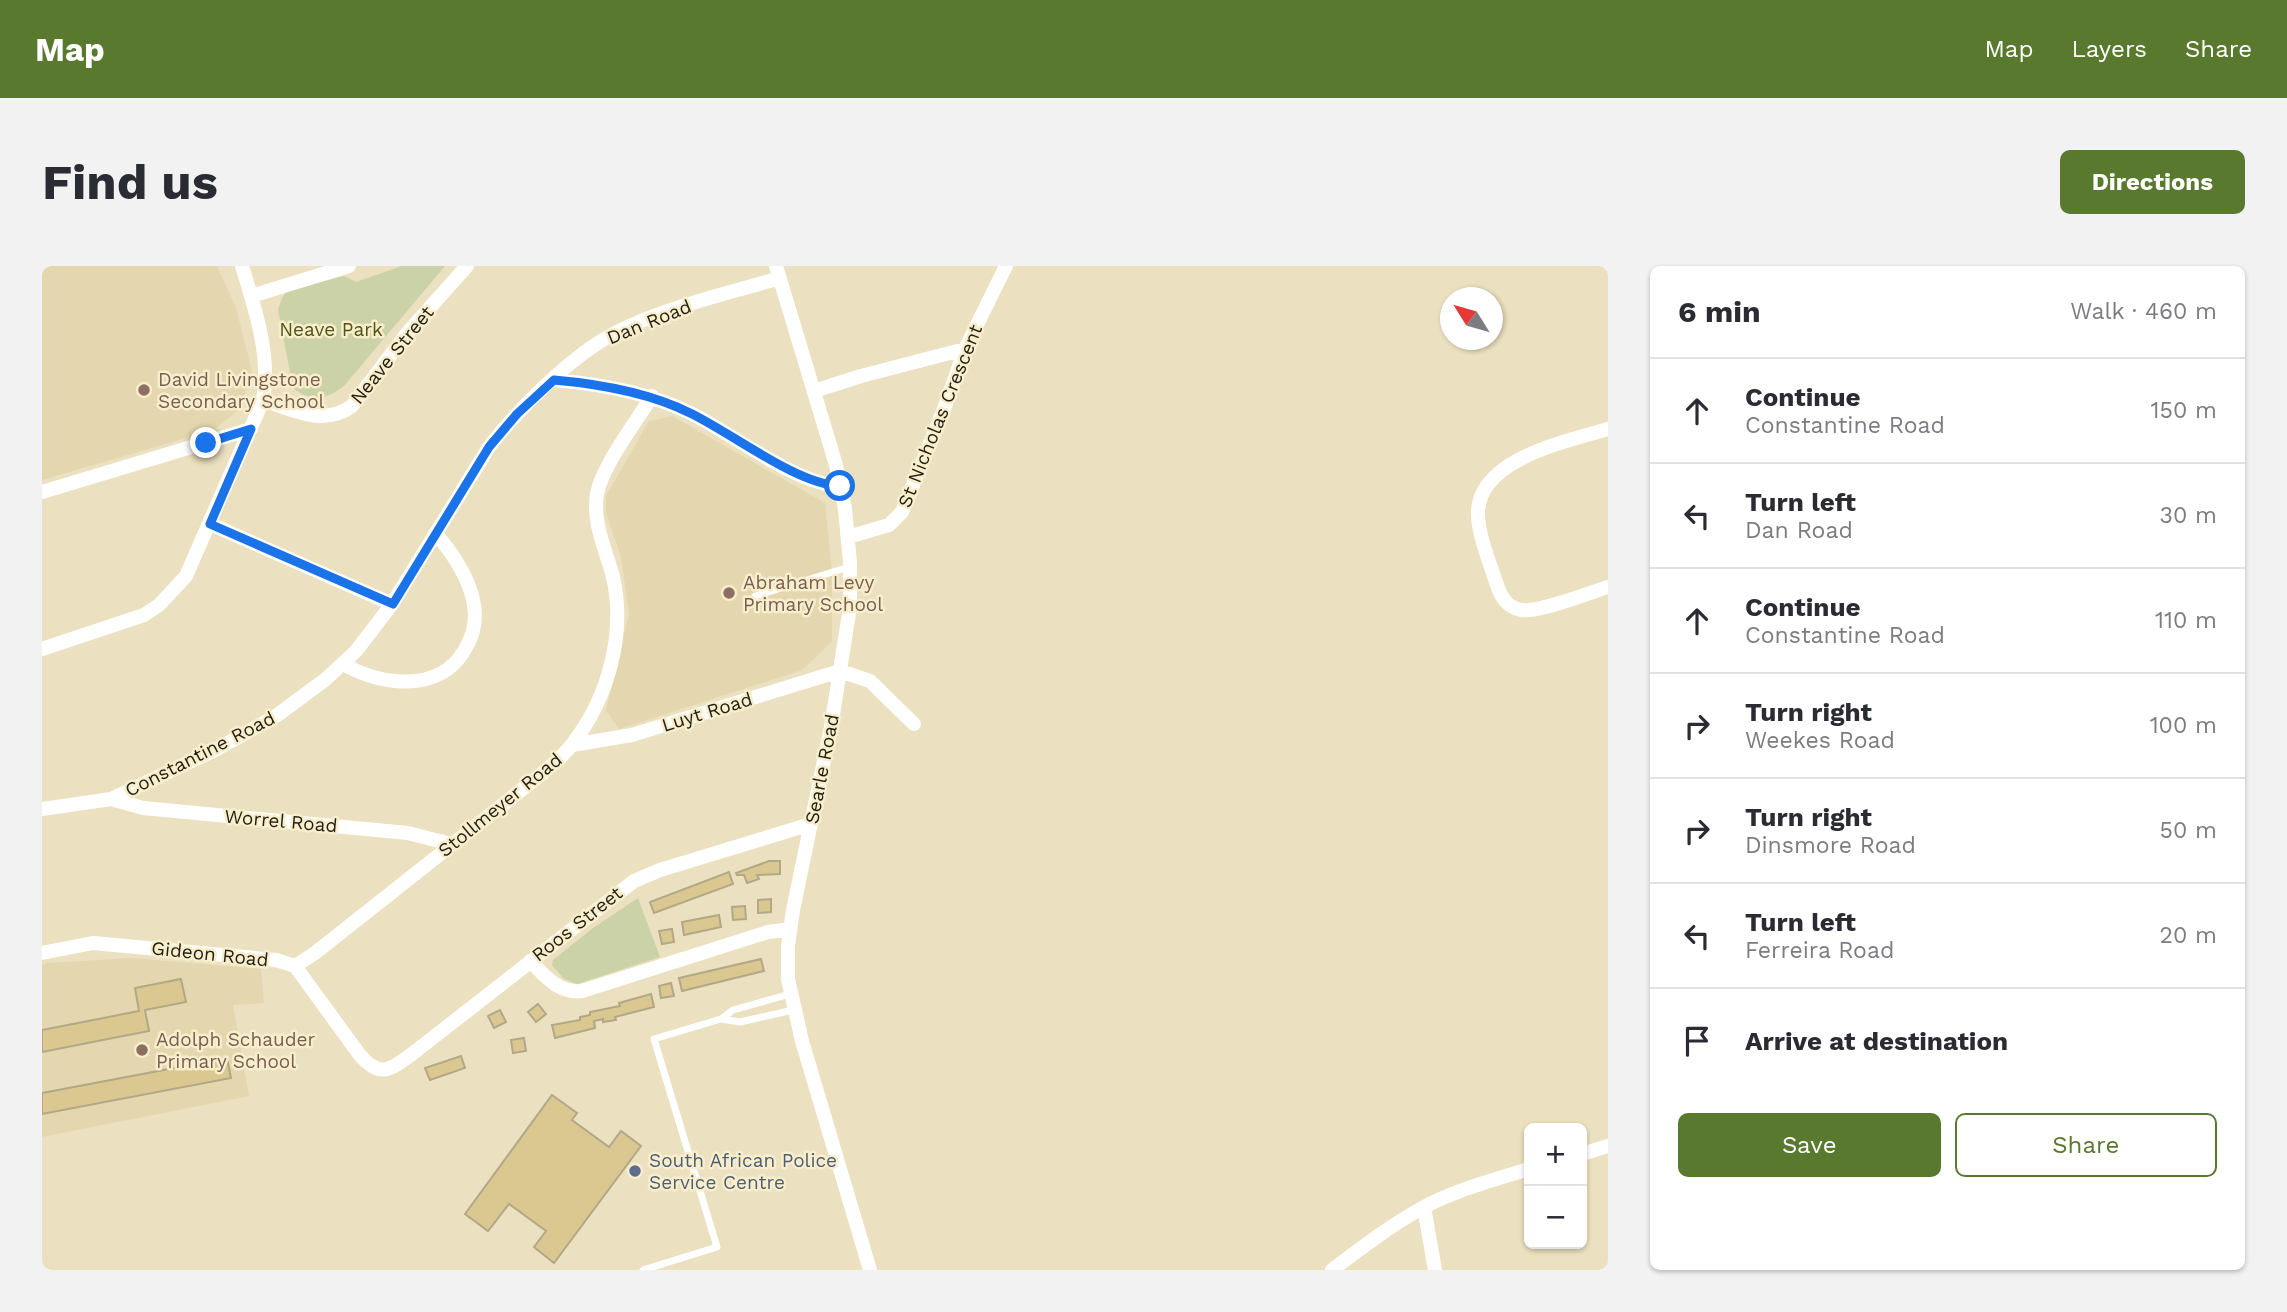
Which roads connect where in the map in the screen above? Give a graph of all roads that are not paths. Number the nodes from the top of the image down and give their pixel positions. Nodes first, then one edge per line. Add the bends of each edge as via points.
1 (242, 266) edge
2 (349, 266) edge
3 (467, 266) edge
4 (1006, 266) edge
5 (778, 272) edge
6 (251, 296) junction
7 (965, 349) junction
8 (554, 380) junction
9 (814, 391) junction
10 (652, 396) junction
11 (263, 400) junction
12 (505, 426) joint
13 (251, 429) junction
14 (1608, 429) edge
15 (840, 486) junction
16 (42, 492) edge
17 (210, 524) junction
18 (436, 534) junction
19 (848, 537) junction
20 (850, 567) junction
21 (1608, 587) edge
22 (755, 596) dead end
23 (393, 604) junction
24 (42, 649) edge
25 (343, 664) junction
26 (840, 671) junction
27 (914, 723) dead end
28 (572, 745) junction
29 (111, 799) junction
30 (42, 809) edge
31 (811, 824) junction
32 (451, 844) junction
33 (790, 929) junction
34 (42, 953) edge
35 (530, 961) junction
36 (295, 966) junction
37 (790, 994) junction
38 (793, 1010) junction
39 (721, 1019) junction
40 (371, 1066) joint
41 (1608, 1146) edge
42 (1587, 1152) edge
43 (1524, 1171) edge
44 (1424, 1207) junction
45 (643, 1270) edge
46 (870, 1270) edge
47 (1332, 1270) edge
48 (1434, 1270) edge

1 - 6 street
2 - 6 street
3 - 11 street, Neave Street via 346,411 319,417
4 - 7 street, St Nicholas Crescent
5 - 8 street, Dan Road via 618,332 581,355
5 - 9 street, Searle Road
6 - 11 street via 267,372
7 - 9 street
7 - 19 street, St Nicholas Crescent via 902,512 889,525
8 - 10 street
8 - 12 street, Dan Road
9 - 15 street, Searle Road
10 - 15 street via 701,418 810,481
10 - 28 street, Stollmeyer Road via 605,473 597,495 598,526 615,588 616,638 599,701
11 - 13 street
12 - 18 street, Constantine Road
13 - 16 street
13 - 17 street
14 - 21 street via 1522,457 1491,482 1479,506 1479,525 1502,598 1513,607 1525,610
15 - 19 street, Searle Road
17 - 23 street
17 - 24 street via 186,576 152,611
18 - 23 street, Constantine Road
18 - 25 street via 457,560 474,606 474,629 457,662 429,678 398,681 368,677
19 - 20 street, Searle Road
20 - 22 lane
20 - 26 street, Searle Road via 850,607
23 - 25 street, Constantine Road
25 - 29 street, Constantine Road via 276,716
26 - 27 street via 870,681
26 - 28 street, Luyt Road via 632,735
26 - 31 street, Searle Road
28 - 32 street, Stollmeyer Road
29 - 30 street, Constantine Road
29 - 32 street, Worrel Road via 143,808 408,833
31 - 33 street, Searle Road
31 - 35 street, Roos Street via 647,874
32 - 36 street, Stollmeyer Road
33 - 35 street via 582,991 557,987
33 - 37 street, Searle Road
34 - 36 street, Gideon Road via 93,943 276,960
35 - 40 street, Roos Street via 394,1067 382,1070
36 - 40 street, Gideon Road
37 - 38 street, Searle Road
37 - 39 lane via 733,1010
38 - 39 lane via 740,1022
38 - 46 street, Searle Road
39 - 45 lane via 654,1039 717,1247
41 - 42 street
43 - 44 street
44 - 47 street
44 - 48 street

